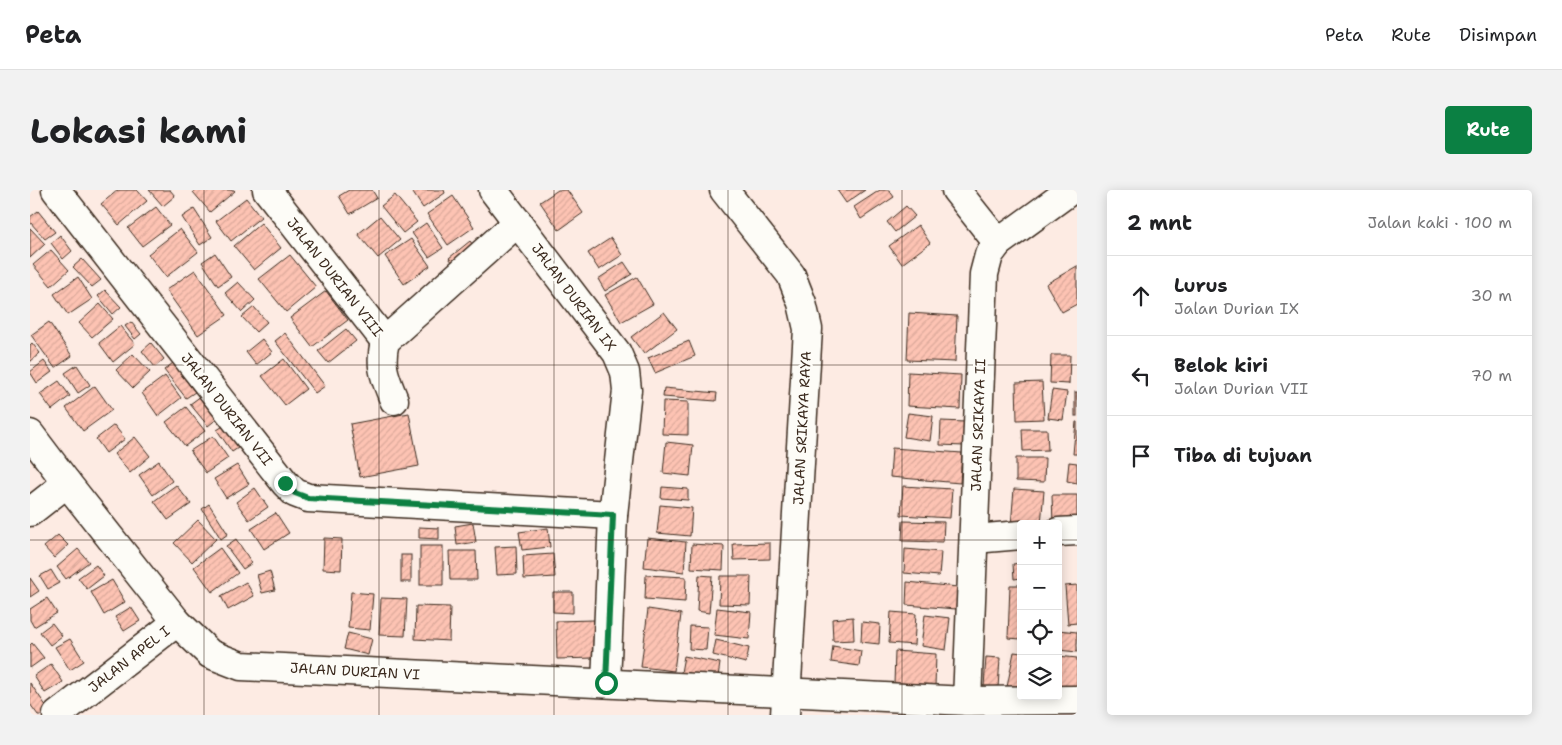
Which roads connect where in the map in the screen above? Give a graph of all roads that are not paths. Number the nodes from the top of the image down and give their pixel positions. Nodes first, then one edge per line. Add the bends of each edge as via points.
1 (56, 190) edge
2 (267, 190) edge
3 (493, 190) edge
4 (724, 190) edge
5 (956, 190) edge
6 (1072, 190) edge
7 (518, 222) junction
8 (998, 243) junction
9 (385, 341) junction
10 (394, 400) dead end
11 (30, 434) edge
12 (67, 483) junction
13 (30, 512) edge
14 (613, 515) junction
15 (1077, 531) edge
16 (1062, 532) edge
17 (1017, 535) edge
18 (974, 539) junction
19 (177, 622) junction
20 (606, 683) junction
21 (1077, 700) edge
22 (786, 703) edge
23 (978, 705) edge
24 (57, 715) edge

1 - 14 street, JALAN DURIAN VII via 295,493 308,498
2 - 9 street, JALAN DURIAN VIII
3 - 7 street, JALAN DURIAN IX
4 - 22 street, JALAN SRIKAYA RAYA via 791,275 808,329
5 - 8 street
6 - 8 street, JALAN SRIKAYA II
7 - 9 street
7 - 14 street, JALAN DURIAN IX via 617,353 626,372 627,390
8 - 18 street, JALAN SRIKAYA II via 989,255 984,274
9 - 10 street via 381,356 383,373
11 - 12 street, JALAN DURIAN VI
12 - 13 street
12 - 19 street, JALAN DURIAN VI
14 - 20 street, JALAN DURIAN IX
15 - 16 street
17 - 18 street
18 - 23 street, JALAN SRIKAYA II
19 - 20 street, JALAN DURIAN VI via 210,654 241,666
19 - 24 street, JALAN APEL I
20 - 22 street, JALAN DURIAN VI
21 - 23 street, JALAN DURIAN VI
22 - 23 street, JALAN DURIAN VI

